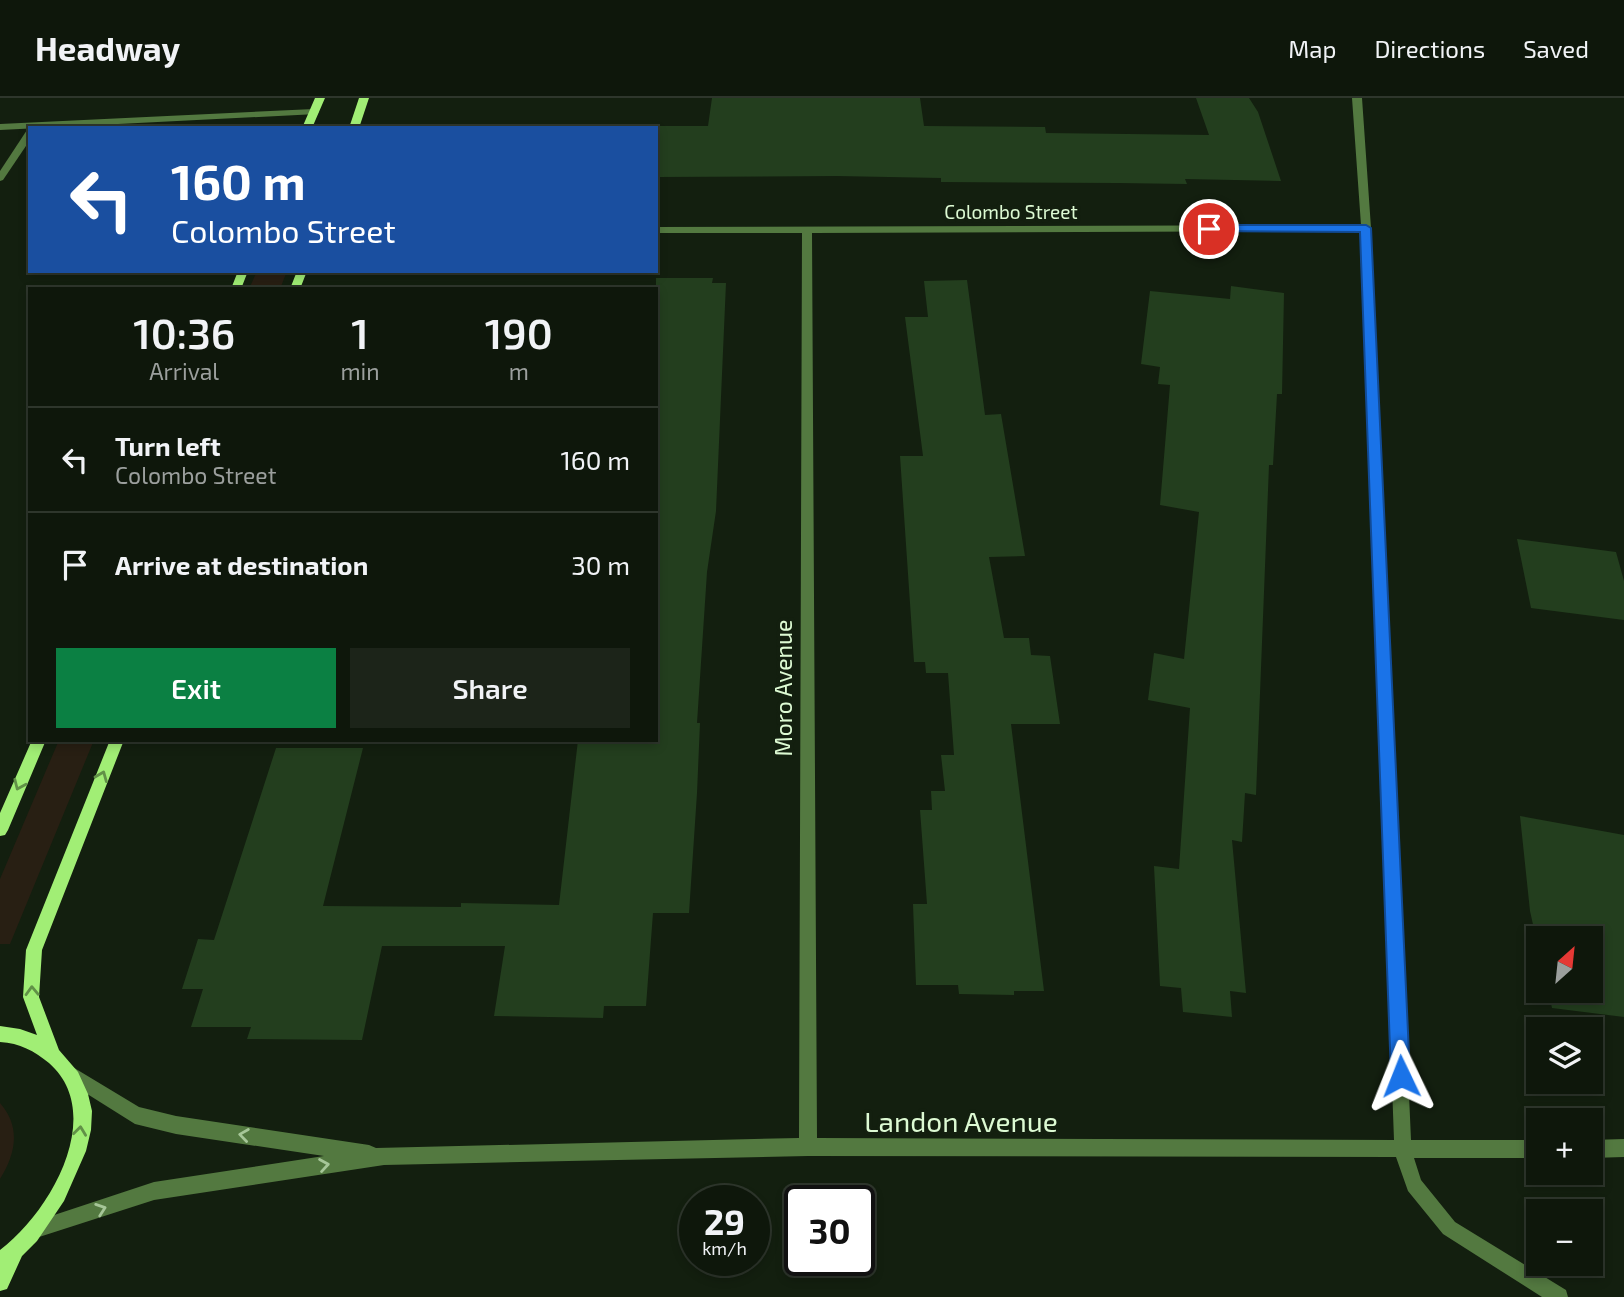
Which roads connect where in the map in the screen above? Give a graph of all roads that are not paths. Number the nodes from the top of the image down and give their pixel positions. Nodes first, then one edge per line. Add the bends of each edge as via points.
1 (320, 98) edge
2 (365, 98) edge
3 (1357, 98) edge
4 (314, 112) junction
5 (82, 126) edge
6 (308, 126) edge
7 (355, 126) edge
8 (0, 127) edge
9 (28, 129) edge
10 (28, 135) edge
11 (0, 178) edge
12 (1366, 228) junction
13 (807, 229) junction
14 (658, 230) edge
15 (38, 742) edge
16 (116, 742) edge
17 (0, 830) edge
18 (0, 1034) edge
19 (52, 1055) junction
20 (71, 1073) junction
21 (808, 1147) junction
22 (1624, 1148) edge
23 (1526, 1149) edge
24 (1603, 1149) edge
25 (1403, 1151) junction
26 (384, 1156) junction
27 (36, 1229) junction
28 (7, 1257) edge
29 (0, 1282) edge
30 (1559, 1297) edge

1 - 4 main road
2 - 7 main road
3 - 12 street
4 - 5 street
4 - 6 main road
8 - 9 street
10 - 11 street
12 - 13 street, Colombo Street
12 - 25 street
13 - 14 street, Colombo Street
13 - 21 street, Moro Avenue
15 -> 17 main road
19 -> 16 main road via 31,997 34,950
18 - 19 main road via 30,1039
19 - 20 main road
26 -> 20 street via 135,1115
27 -> 20 main road via 79,1146 83,1111
21 - 25 street, Landon Avenue
21 - 26 street, Landon Avenue
22 - 24 street
23 - 25 street, Landon Avenue
25 - 30 street via 1414,1185 1449,1228
27 -> 26 street via 154,1191
27 - 28 main road
28 - 29 main road

